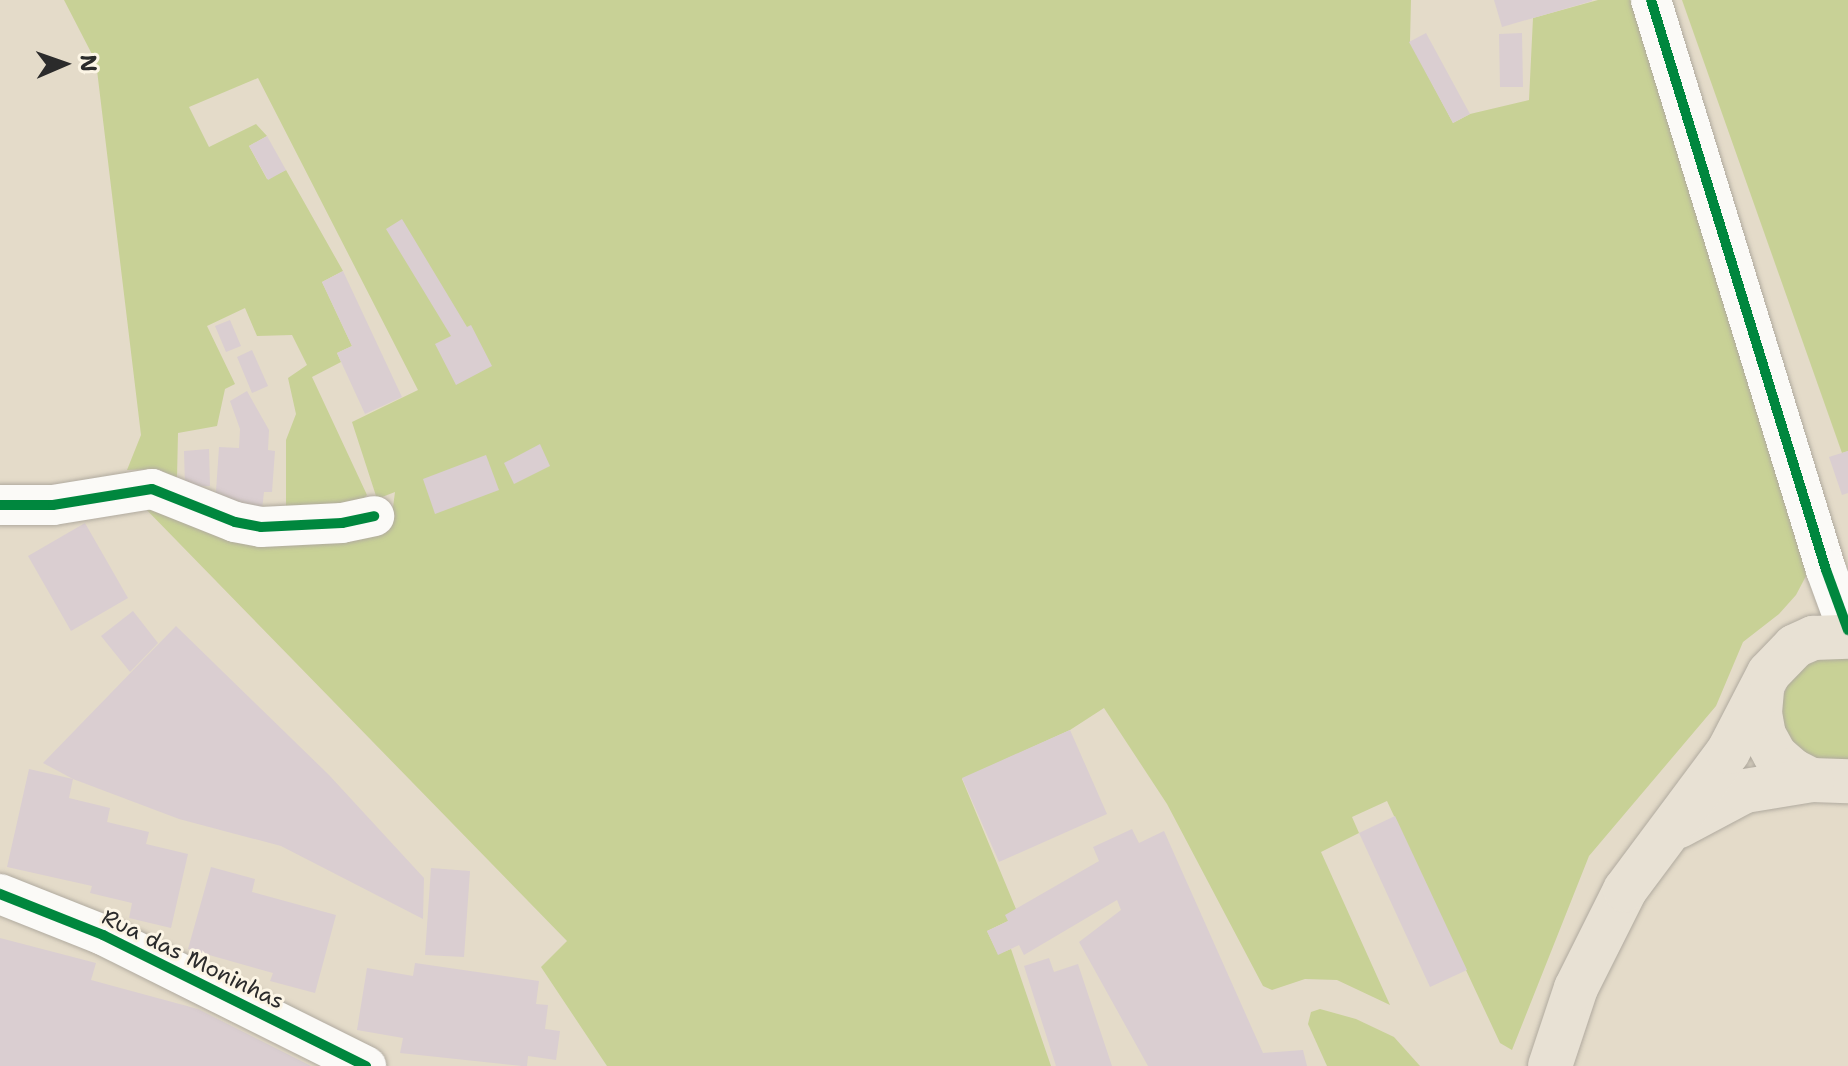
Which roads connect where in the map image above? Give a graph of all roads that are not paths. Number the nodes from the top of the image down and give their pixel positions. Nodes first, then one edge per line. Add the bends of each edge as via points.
1 (1651, 0) edge
2 (0, 505) edge
3 (374, 516) dead end
4 (1826, 570) junction
5 (1848, 630) edge
6 (1848, 637) edge
7 (1795, 646) junction
8 (1762, 690) junction
9 (1837, 784) edge
10 (1670, 831) junction
11 (0, 894) edge
12 (366, 1066) edge
13 (1550, 1066) edge

1 - 4 street
2 - 3 street via 53,505 152,489 261,527
4 - 5 street
4 - 7 street
6 - 7 main road via 1813,638
7 - 8 main road via 1769,673
8 - 9 main road via 1764,735 1775,755 1792,770
8 - 10 main road via 1728,752
9 - 10 main road via 1745,791
10 - 13 main road via 1625,890 1576,988
11 - 12 street, Rua das Moninhas via 103,935

